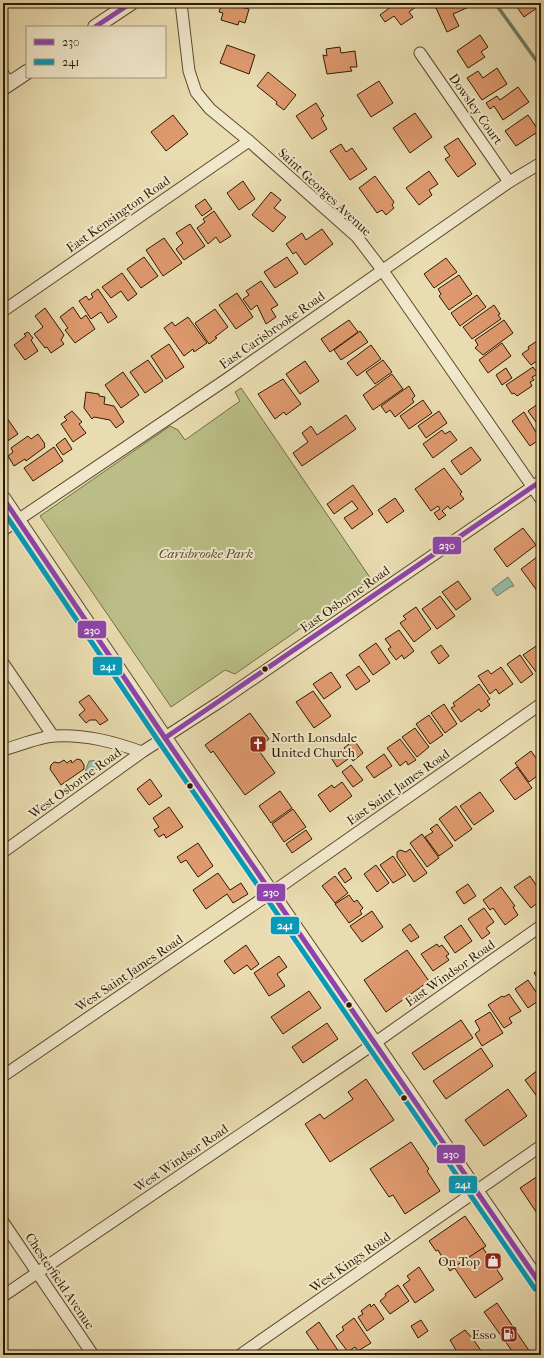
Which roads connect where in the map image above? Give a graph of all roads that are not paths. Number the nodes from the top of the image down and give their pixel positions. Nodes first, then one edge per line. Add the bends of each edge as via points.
1 (131, 3) edge
2 (181, 3) edge
3 (96, 26) edge
4 (420, 53) dead end
5 (26, 72) edge
6 (5, 82) edge
7 (249, 141) junction
8 (541, 163) edge
9 (509, 182) junction
10 (383, 270) junction
11 (3, 311) edge
12 (537, 484) edge
13 (3, 498) edge
14 (541, 499) edge
15 (18, 520) junction
16 (3, 530) edge
17 (3, 663) edge
18 (541, 704) edge
19 (53, 736) junction
20 (165, 738) junction
21 (3, 750) edge
22 (142, 752) junction
23 (3, 852) edge
24 (271, 892) junction
25 (541, 926) edge
26 (374, 1044) junction
27 (3, 1076) edge
28 (541, 1146) edge
29 (476, 1191) junction
30 (3, 1222) edge
31 (37, 1273) junction
32 (541, 1284) edge
33 (3, 1296) edge
34 (93, 1355) edge
35 (240, 1355) edge

1 - 3 street
2 - 7 street, Saint Georges Avenue via 189,71 196,92 210,109
4 - 9 street, Dowsley Court
5 - 6 street
7 - 10 street, Saint Georges Avenue via 357,237
7 - 11 street, East Kensington Road
8 - 9 street, East Carisbrooke Road
9 - 10 street, East Carisbrooke Road
10 - 12 street, Saint Georges Avenue
10 - 15 street, East Carisbrooke Road
12 - 14 street, Saint Georges Avenue
12 - 20 street, East Osborne Road
13 - 15 street
15 - 16 street, East Carisbrooke Road
15 - 20 street
17 - 19 street
18 - 24 street, East Saint James Road
19 - 21 street
19 - 22 street via 91,738
20 - 22 street, West Osborne Road
20 - 24 street
22 - 23 street, West Osborne Road
24 - 26 street
24 - 27 street, West Saint James Road
25 - 26 street, East Windsor Road
26 - 29 street
26 - 31 street, West Windsor Road
28 - 29 street, West Kings Road
29 - 32 street
29 - 35 street, West Kings Road
30 - 31 street, Chesterfield Avenue
31 - 33 street, West Windsor Road
31 - 34 street, Chesterfield Avenue

